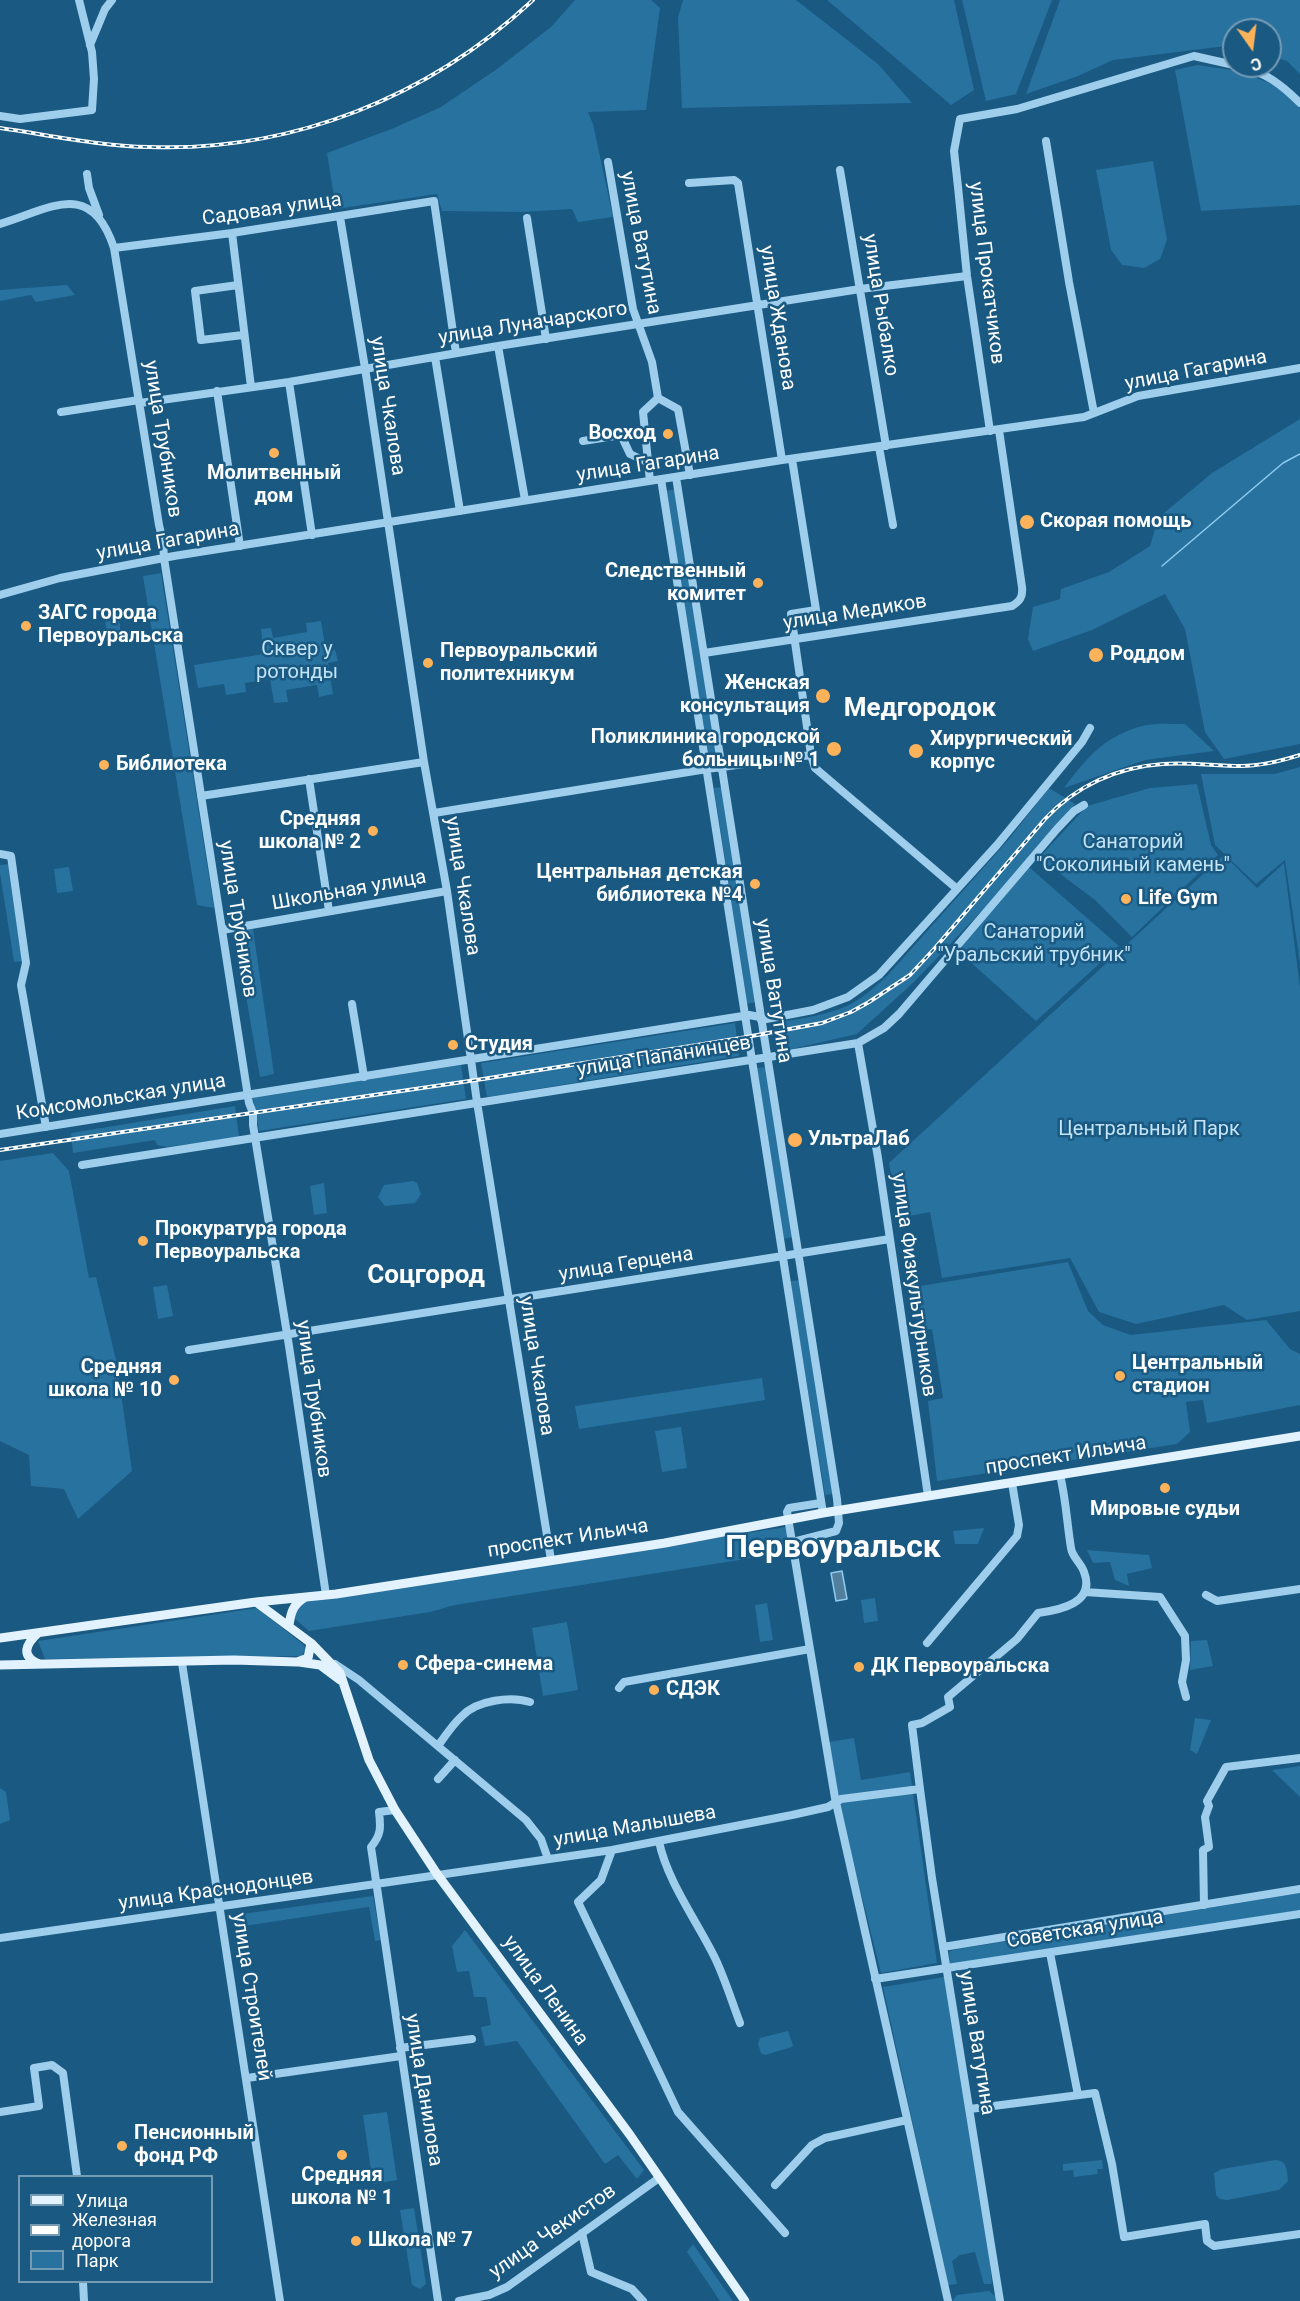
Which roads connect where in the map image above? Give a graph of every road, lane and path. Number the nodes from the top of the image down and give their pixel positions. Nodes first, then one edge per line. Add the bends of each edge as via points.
1 (79, 0) edge
2 (107, 0) edge
3 (112, 0) edge
4 (105, 9) junction
5 (90, 45) junction
6 (1222, 62) edge
7 (1270, 78) edge
8 (1300, 103) edge
9 (0, 116) edge
10 (1046, 141) dead end
11 (608, 162) dead end
12 (840, 170) dead end
13 (87, 174) dead end
14 (689, 183) dead end
15 (100, 217) junction
16 (340, 217) junction
17 (527, 218) dead end
18 (0, 224) edge
19 (232, 233) junction
20 (114, 248) junction
21 (967, 276) junction
22 (238, 285) junction
23 (860, 289) junction
24 (759, 306) junction
25 (637, 324) junction
26 (243, 335) junction
27 (546, 339) junction
28 (498, 346) junction
29 (456, 353) junction
30 (435, 357) junction
31 (365, 368) junction
32 (1300, 368) edge
33 (289, 382) junction
34 (251, 387) junction
35 (217, 391) junction
36 (658, 398) junction
37 (139, 401) junction
38 (61, 412) dead end
39 (1094, 413) junction
40 (995, 430) junction
41 (583, 441) dead end
42 (883, 447) junction
43 (792, 459) junction
44 (782, 460) junction
45 (647, 462) junction
46 (690, 475) junction
47 (676, 477) junction
48 (661, 479) junction
49 (650, 481) junction
50 (525, 500) junction
51 (460, 511) junction
52 (388, 523) junction
53 (893, 525) dead end
54 (312, 535) junction
55 (240, 546) junction
56 (164, 558) junction
57 (0, 595) edge
58 (1012, 606) joint
59 (796, 638) junction
60 (704, 653) junction
61 (1090, 728) dead end
62 (811, 755) junction
63 (424, 762) junction
64 (722, 767) junction
65 (707, 769) junction
66 (309, 779) junction
67 (201, 796) junction
68 (1084, 805) dead end
69 (434, 813) junction
70 (0, 854) edge
71 (956, 888) junction
72 (447, 891) junction
73 (329, 911) junction
74 (222, 930) junction
75 (352, 1004) dead end
76 (745, 1015) junction
77 (760, 1018) junction
78 (858, 1043) junction
79 (767, 1057) junction
80 (470, 1059) junction
81 (752, 1059) junction
82 (364, 1077) junction
83 (248, 1095) junction
84 (477, 1102) junction
85 (46, 1127) junction
86 (0, 1134) edge
87 (255, 1138) junction
88 (82, 1165) dead end
89 (890, 1239) junction
90 (798, 1253) junction
91 (782, 1256) junction
92 (508, 1300) junction
93 (288, 1335) junction
94 (189, 1350) dead end
95 (1300, 1436) edge
96 (1060, 1475) junction
97 (1012, 1483) junction
98 (928, 1496) junction
99 (821, 1503) junction
100 (837, 1511) junction
101 (823, 1513) junction
102 (788, 1521) junction
103 (793, 1542) junction
104 (550, 1560) junction
105 (1300, 1589) edge
106 (1085, 1592) junction
107 (326, 1595) junction
108 (1206, 1595) dead end
109 (304, 1598) junction
110 (256, 1602) junction
111 (289, 1625) junction
112 (38, 1633) junction
113 (0, 1638) edge
114 (927, 1642) dead end
115 (311, 1643) junction
116 (810, 1649) junction
117 (331, 1661) junction
118 (297, 1662) junction
119 (182, 1663) junction
120 (0, 1665) edge
121 (40, 1665) junction
122 (346, 1686) junction
123 (619, 1688) dead end
124 (1186, 1697) dead end
125 (530, 1702) dead end
126 (438, 1746) junction
127 (1300, 1758) edge
128 (455, 1760) junction
129 (438, 1779) dead end
130 (920, 1789) junction
131 (836, 1802) junction
132 (394, 1810) junction
133 (658, 1841) junction
134 (612, 1850) junction
135 (548, 1859) junction
136 (437, 1874) junction
137 (375, 1884) junction
138 (1300, 1889) edge
139 (1204, 1905) junction
140 (220, 1908) junction
141 (1300, 1914) edge
142 (0, 1938) edge
143 (943, 1947) junction
144 (1050, 1953) junction
145 (947, 1969) junction
146 (875, 1979) junction
147 (740, 2023) dead end
148 (472, 2039) dead end
149 (401, 2052) junction
150 (247, 2078) junction
151 (1078, 2095) junction
152 (970, 2109) junction
153 (0, 2112) edge
154 (906, 2120) junction
155 (77, 2175) edge
156 (659, 2178) junction
157 (775, 2185) dead end
158 (582, 2233) junction
159 (785, 2233) dead end
160 (1300, 2234) edge
161 (83, 2283) edge
162 (84, 2301) edge
163 (280, 2301) edge
164 (438, 2301) edge
165 (459, 2301) edge
166 (643, 2301) edge
167 (745, 2301) edge
168 (948, 2301) edge
169 (1000, 2301) edge

1 - 5 street
2 - 4 street
3 - 4 street
4 - 5 street
5 - 9 street via 92,110 20,119
6 - 21 street, улица Прокатчиков via 1194,56 1017,109 960,119 954,151
7 - 8 street
10 - 39 street
11 - 25 street, улица Ватутина
12 - 23 street, улица Рыбалко
13 - 15 street, улица Трубников
14 - 24 street, улица Жданова via 738,181
15 - 18 street via 87,207 65,204
15 - 20 street, улица Трубников
16 - 19 street, Садовая улица
16 - 29 street, Садовая улица via 434,201
16 - 31 street, улица Чкалова
17 - 27 street
19 - 20 street, Садовая улица
19 - 22 street
20 - 37 street, улица Трубников
21 - 23 street, улица Луначарского
21 - 40 street, улица Прокатчиков
22 - 26 street
22 - 26 street via 195,291 201,340
23 - 24 street, улица Луначарского
23 - 42 street, улица Рыбалко
24 - 25 street, улица Луначарского
24 - 44 street, улица Жданова
25 - 27 street, улица Луначарского
25 - 36 street, улица Ватутина via 652,362
26 - 34 street
27 - 28 street, улица Луначарского
28 - 29 street, улица Луначарского
28 - 50 street
29 - 30 street, улица Луначарского
30 - 31 street, улица Луначарского
30 - 51 street
31 - 33 street, улица Луначарского
31 - 52 street, улица Чкалова
32 - 39 street, улица Гагарина via 1138,396
33 - 34 street, улица Луначарского
33 - 54 street
34 - 35 street, улица Луначарского
35 - 37 street, улица Луначарского
35 - 55 street
36 - 45 street via 643,412
36 - 46 street via 678,410
37 - 38 street, улица Луначарского
37 - 56 street, улица Трубников
39 - 40 street, улица Гагарина
40 - 42 street, улица Гагарина
40 - 58 street, улица Прокатчиков via 1023,595
41 - 45 street via 621,435 630,454
42 - 43 street, улица Гагарина
42 - 53 street, улица Рыбалко
43 - 44 street, улица Гагарина
43 - 59 street via 816,610 791,614
44 - 46 street, улица Гагарина
45 - 49 street
46 - 47 street, улица Гагарина
47 - 48 street, улица Гагарина
47 - 60 street, улица Ватутина
48 - 49 street, улица Гагарина
48 - 65 street, улица Ватутина
49 - 50 street, улица Гагарина
50 - 51 street, улица Гагарина
51 - 52 street, улица Гагарина
52 - 54 street, улица Гагарина
52 - 63 street, улица Чкалова
54 - 55 street, улица Гагарина
55 - 56 street, улица Гагарина
56 - 57 street, улица Гагарина via 60,578
56 - 67 street, улица Трубников
58 - 59 street, улица Медиков
59 - 60 street, улица Медиков
59 - 62 street
60 - 64 street, улица Ватутина
61 - 71 street, улица Папанинцев via 997,845
62 - 64 street
62 - 71 street via 815,768
63 - 66 street
63 - 69 street, улица Чкалова
64 - 65 street
64 - 77 street, улица Ватутина
65 - 69 street
65 - 76 street, улица Ватутина
66 - 67 street
66 - 73 street
67 - 74 street, улица Трубников
68 - 78 street, улица Папанинцев via 1057,829 899,1014
69 - 72 street, улица Чкалова
70 - 85 street via 11,856 26,963 21,985
71 - 77 street, улица Папанинцев via 879,975 856,993 813,1010
72 - 73 street, Школьная улица
72 - 80 street, улица Чкалова
73 - 74 street, Школьная улица
74 - 83 street, улица Трубников
75 - 82 street
76 - 77 street, улица Папанинцев
76 - 80 street, улица Папанинцев
76 - 81 street, улица Ватутина
77 - 79 street, улица Ватутина
78 - 79 street, улица Папанинцев
78 - 89 street, улица Физкультурников
79 - 81 street, улица Папанинцев
79 - 90 street, улица Ватутина
80 - 82 street, улица Папанинцев
80 - 84 street, улица Чкалова
81 - 84 street, улица Папанинцев
81 - 91 street, улица Ватутина
82 - 83 street, улица Папанинцев
83 - 85 street, Комсомольская улица
83 - 87 street, улица Трубников
84 - 87 street, улица Папанинцев
84 - 92 street, улица Чкалова
85 - 86 street, Комсомольская улица
87 - 88 street, улица Папанинцев
87 - 93 street, улица Трубников
89 - 90 street, улица Герцена
89 - 98 street, улица Физкультурников
90 - 91 street, улица Герцена
90 - 100 street, улица Ватутина
91 - 92 street, улица Герцена
91 - 99 street, улица Ватутина
92 - 93 street, улица Герцена
92 - 104 street, улица Чкалова
93 - 94 street, улица Герцена
93 - 107 street, улица Трубников
95 - 96 main road, проспект Ильича
96 - 97 main road, проспект Ильича
96 - 106 street via 1071,1552 1085,1574
97 - 98 main road, проспект Ильича
97 - 114 street via 1019,1525 1017,1536
98 - 100 main road, проспект Ильича
99 - 100 street
99 - 101 street, улица Ватутина
99 - 102 street via 789,1508
100 - 101 main road, проспект Ильича
100 - 103 street via 836,1531
101 - 102 main road, проспект Ильича
102 - 103 street
102 - 104 main road, проспект Ильича
103 - 116 street
104 - 107 main road, проспект Ильича
105 - 108 street via 1217,1601
106 - 124 street via 1160,1597 1185,1636 1182,1682
106 - 130 street, улица Ватутина via 1074,1604 1038,1613 1017,1639 948,1697 950,1707 922,1724 912,1725
107 - 109 main road, проспект Ильича
109 - 110 main road, проспект Ильича
109 - 111 main road via 291,1612
110 - 111 main road, улица Ленина
110 - 112 main road, проспект Ильича
111 - 115 main road, улица Ленина
112 - 113 main road, проспект Ильича
112 - 121 main road via 25,1649 27,1656
115 - 117 main road, улица Ленина
115 - 118 main road via 308,1658
116 - 123 street via 624,1682
116 - 131 street
117 - 122 main road, улица Ленина
117 - 126 street, улица Ленина
118 - 119 main road
118 - 122 main road via 320,1665
119 - 121 main road
119 - 140 street, улица Строителей
120 - 121 main road
122 - 132 main road, улица Ленина via 369,1760
125 - 126 street via 518,1698 467,1711
126 - 128 street, улица Ленина
127 - 139 street via 1226,1767 1207,1801 1209,1848 1203,1850
128 - 129 street
128 - 135 street, улица Ленина via 526,1820 541,1839
130 - 131 street
130 - 143 street, улица Ватутина
131 - 133 street, улица Малышева via 792,1815
131 - 146 street
132 - 136 main road, улица Ленина
132 - 137 street, улица Данилова via 379,1812 380,1837 371,1847
133 - 134 street, улица Малышева
133 - 147 street via 715,1958
134 - 135 street, улица Малышева
134 - 159 street via 601,1880 578,1902 678,2112
135 - 136 street, улица Малышева
136 - 137 street, улица Краснодонцев
136 - 156 main road, улица Ленина
137 - 140 street, улица Краснодонцев
137 - 149 street, улица Данилова
138 - 139 street, Советская улица
139 - 143 street, Советская улица
140 - 142 street, улица Краснодонцев
140 - 150 street, улица Строителей
141 - 144 street, Советская улица
143 - 145 street, улица Ватутина
144 - 145 street, Советская улица
144 - 151 street
145 - 146 street, Советская улица
145 - 152 street, улица Ватутина
146 - 154 street
148 - 149 street
149 - 150 street
149 - 164 street, улица Данилова
150 - 163 street, улица Строителей
151 - 152 street
151 - 160 street via 1095,2093 1124,2237 1205,2224 1207,2241 1214,2247
152 - 169 street, улица Ватутина
153 - 155 street via 39,2106 34,2068 52,2065 63,2073
154 - 157 street via 825,2138 812,2145
154 - 168 street
156 - 158 street, улица Чекистов
156 - 167 main road, улица Ленина
158 - 165 street, улица Чекистов via 499,2292
158 - 166 street via 591,2272 632,2289
161 - 162 street

